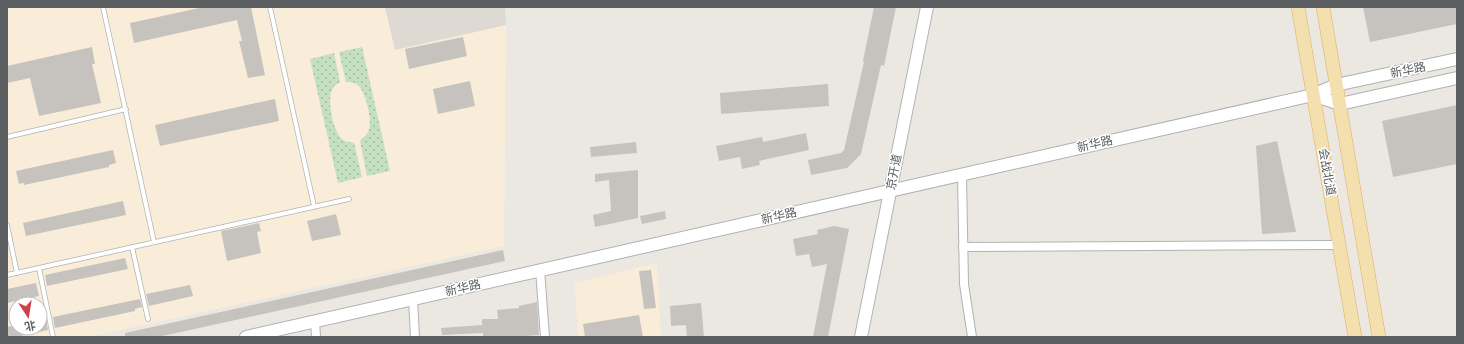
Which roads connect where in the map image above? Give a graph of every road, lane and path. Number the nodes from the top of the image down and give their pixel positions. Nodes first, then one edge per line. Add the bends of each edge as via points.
1 (103, 7) edge
2 (270, 7) edge
3 (927, 7) edge
4 (1298, 7) edge
5 (1323, 7) edge
6 (1457, 59) edge
7 (1457, 78) edge
8 (1336, 85) junction
9 (1313, 95) junction
10 (1340, 104) junction
11 (126, 110) junction
12 (7, 137) edge
13 (962, 175) junction
14 (890, 191) junction
15 (349, 198) dead end
16 (314, 206) junction
17 (7, 226) edge
18 (154, 242) junction
19 (1339, 245) junction
20 (132, 247) junction
21 (963, 247) junction
22 (39, 268) junction
23 (540, 270) junction
24 (17, 273) junction
25 (7, 275) edge
26 (413, 299) junction
27 (148, 319) dead end
28 (315, 321) junction
29 (265, 335) edge
30 (54, 337) edge
31 (246, 337) edge
32 (316, 337) edge
33 (416, 337) edge
34 (545, 337) edge
35 (861, 337) edge
36 (972, 337) edge
37 (1355, 337) edge
38 (1379, 337) edge

1 - 11 lane
2 - 16 lane
3 - 14 main road, 京开道
4 - 9 main road, 会战北道
5 - 8 main road, 会战北道
6 - 8 main road, 新华路
7 - 10 main road, 新华路
8 - 9 main road, 新华路
8 - 10 main road, 会战北道
9 - 10 main road
9 - 13 main road, 新华路
9 - 19 main road, 会战北道
10 - 38 main road, 会战北道
11 - 12 lane
11 - 18 lane
13 - 14 main road, 新华路
13 - 21 street
14 - 23 main road, 新华路
14 - 35 main road, 京开道
15 - 16 lane
16 - 18 lane
17 - 24 lane
18 - 20 lane
19 - 21 street
19 - 37 main road, 会战北道
20 - 22 lane
20 - 27 lane
21 - 36 street via 964,284
22 - 24 lane
22 - 30 lane
23 - 26 main road, 新华路
23 - 34 street
24 - 25 lane
26 - 28 main road, 新华路
26 - 33 street
28 - 29 main road, 新华路
28 - 32 street
29 - 31 main road, 新华路

